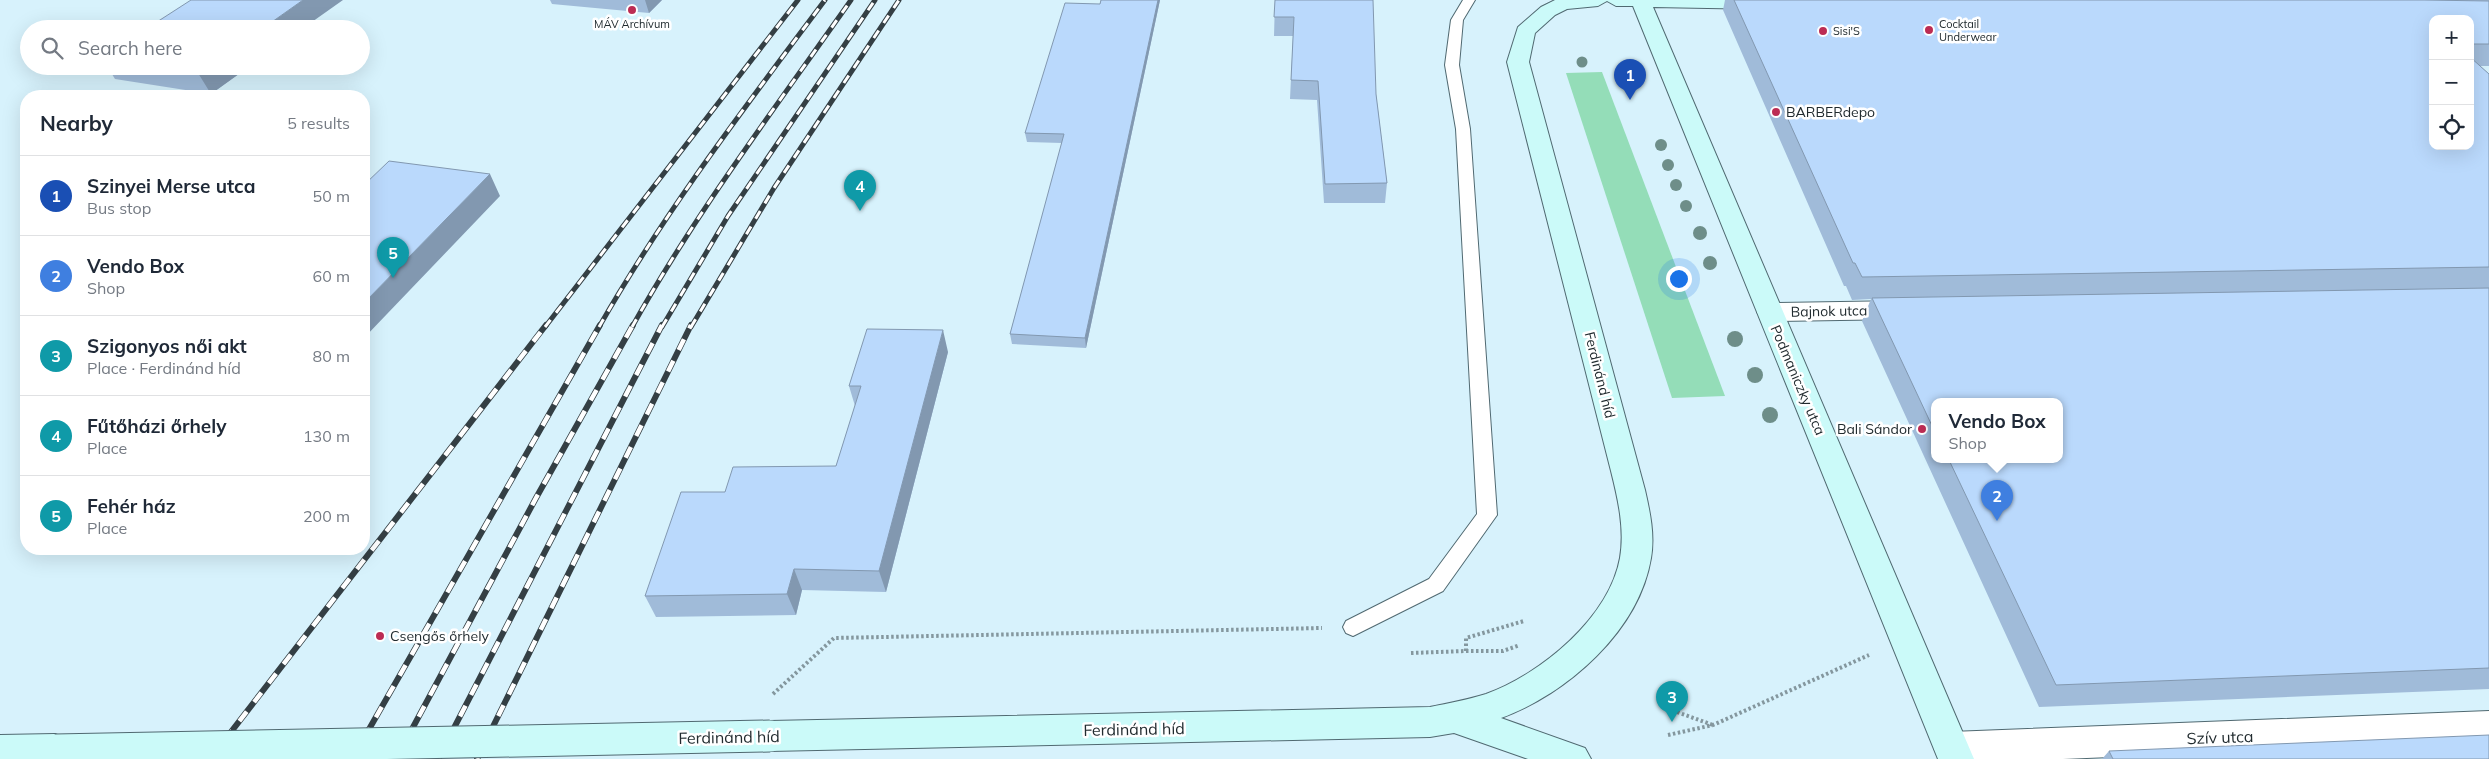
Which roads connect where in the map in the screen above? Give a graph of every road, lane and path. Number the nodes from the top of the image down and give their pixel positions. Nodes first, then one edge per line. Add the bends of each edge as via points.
1 (1469, 0) edge
2 (1598, 0) edge
3 (1616, 0) edge
4 (1640, 1) edge
5 (1781, 4) edge
6 (1929, 309) edge
7 (1770, 312) junction
8 (1524, 621) dead end
9 (1353, 627) joint
10 (1904, 635) junction
11 (1529, 642) dead end
12 (1466, 651) junction
13 (1411, 653) dead end
14 (768, 698) dead end
15 (1663, 707) dead end
16 (1444, 721) junction
17 (1713, 725) junction
18 (2489, 726) edge
19 (1668, 735) dead end
20 (0, 751) edge
21 (1954, 754) edge
22 (52, 755) edge
23 (1573, 759) edge

1 - 9 lane via 1457,20 1452,65 1463,129 1486,515 1436,585
2 - 16 street, Ferdinánd híd via 1563,4 1548,11 1525,31 1518,62 1636,522 1635,558 1624,596 1598,633 1567,666 1515,696
3 - 4 street
4 - 5 street
4 - 7 street, Podmaniczky utca
6 - 7 street, Bajnok utca
7 - 10 street, Podmaniczky utca
8 - 12 path via 1466,638
9 - 14 path via 834,638
10 - 17 path via 1855,662
10 - 21 street, Podmaniczky utca
11 - 12 path via 1503,651
12 - 13 path
15 - 17 path
16 - 22 street, Ferdinánd híd, bridge
16 - 23 street, Ferdinánd híd
17 - 19 path
18 - 21 street, Szív utca
20 - 22 street, Ferdinánd híd

